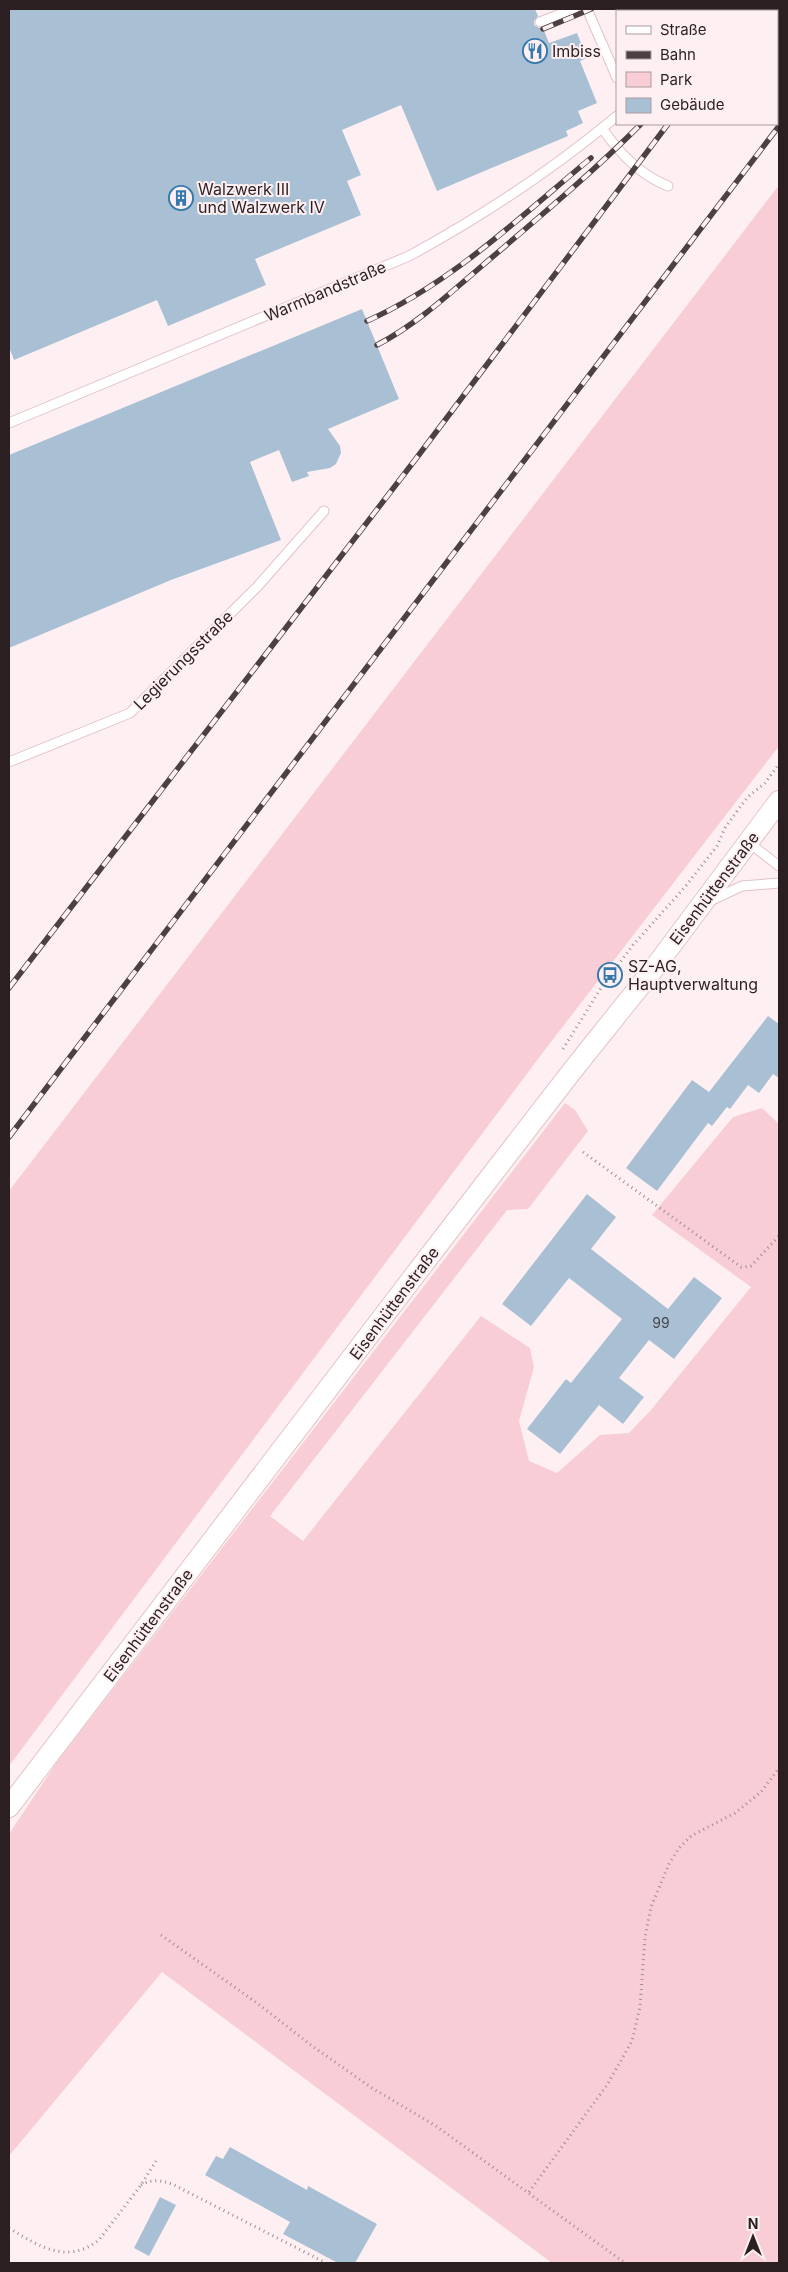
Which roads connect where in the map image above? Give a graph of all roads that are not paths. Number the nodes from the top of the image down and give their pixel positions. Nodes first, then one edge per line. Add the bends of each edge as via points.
1 (574, 9) edge
2 (587, 9) edge
3 (540, 22) dead end
4 (616, 76) edge
5 (616, 117) edge
6 (602, 128) junction
7 (668, 186) dead end
8 (9, 423) edge
9 (324, 511) dead end
10 (9, 762) edge
11 (779, 801) edge
12 (748, 842) junction
13 (779, 866) edge
14 (779, 883) edge
15 (701, 905) junction
16 (9, 1807) edge

1 - 3 lane
2 - 4 lane
5 - 6 lane, Warmbandstraße
6 - 7 lane via 635,166 652,180
6 - 8 lane, Warmbandstraße via 509,196 409,256
9 - 10 lane, Legierungsstraße via 257,587 130,713
11 - 12 street, Eisenhüttenstraße
12 - 13 lane
12 - 15 street, Eisenhüttenstraße
14 - 15 lane via 742,886
15 - 16 street, Eisenhüttenstraße

